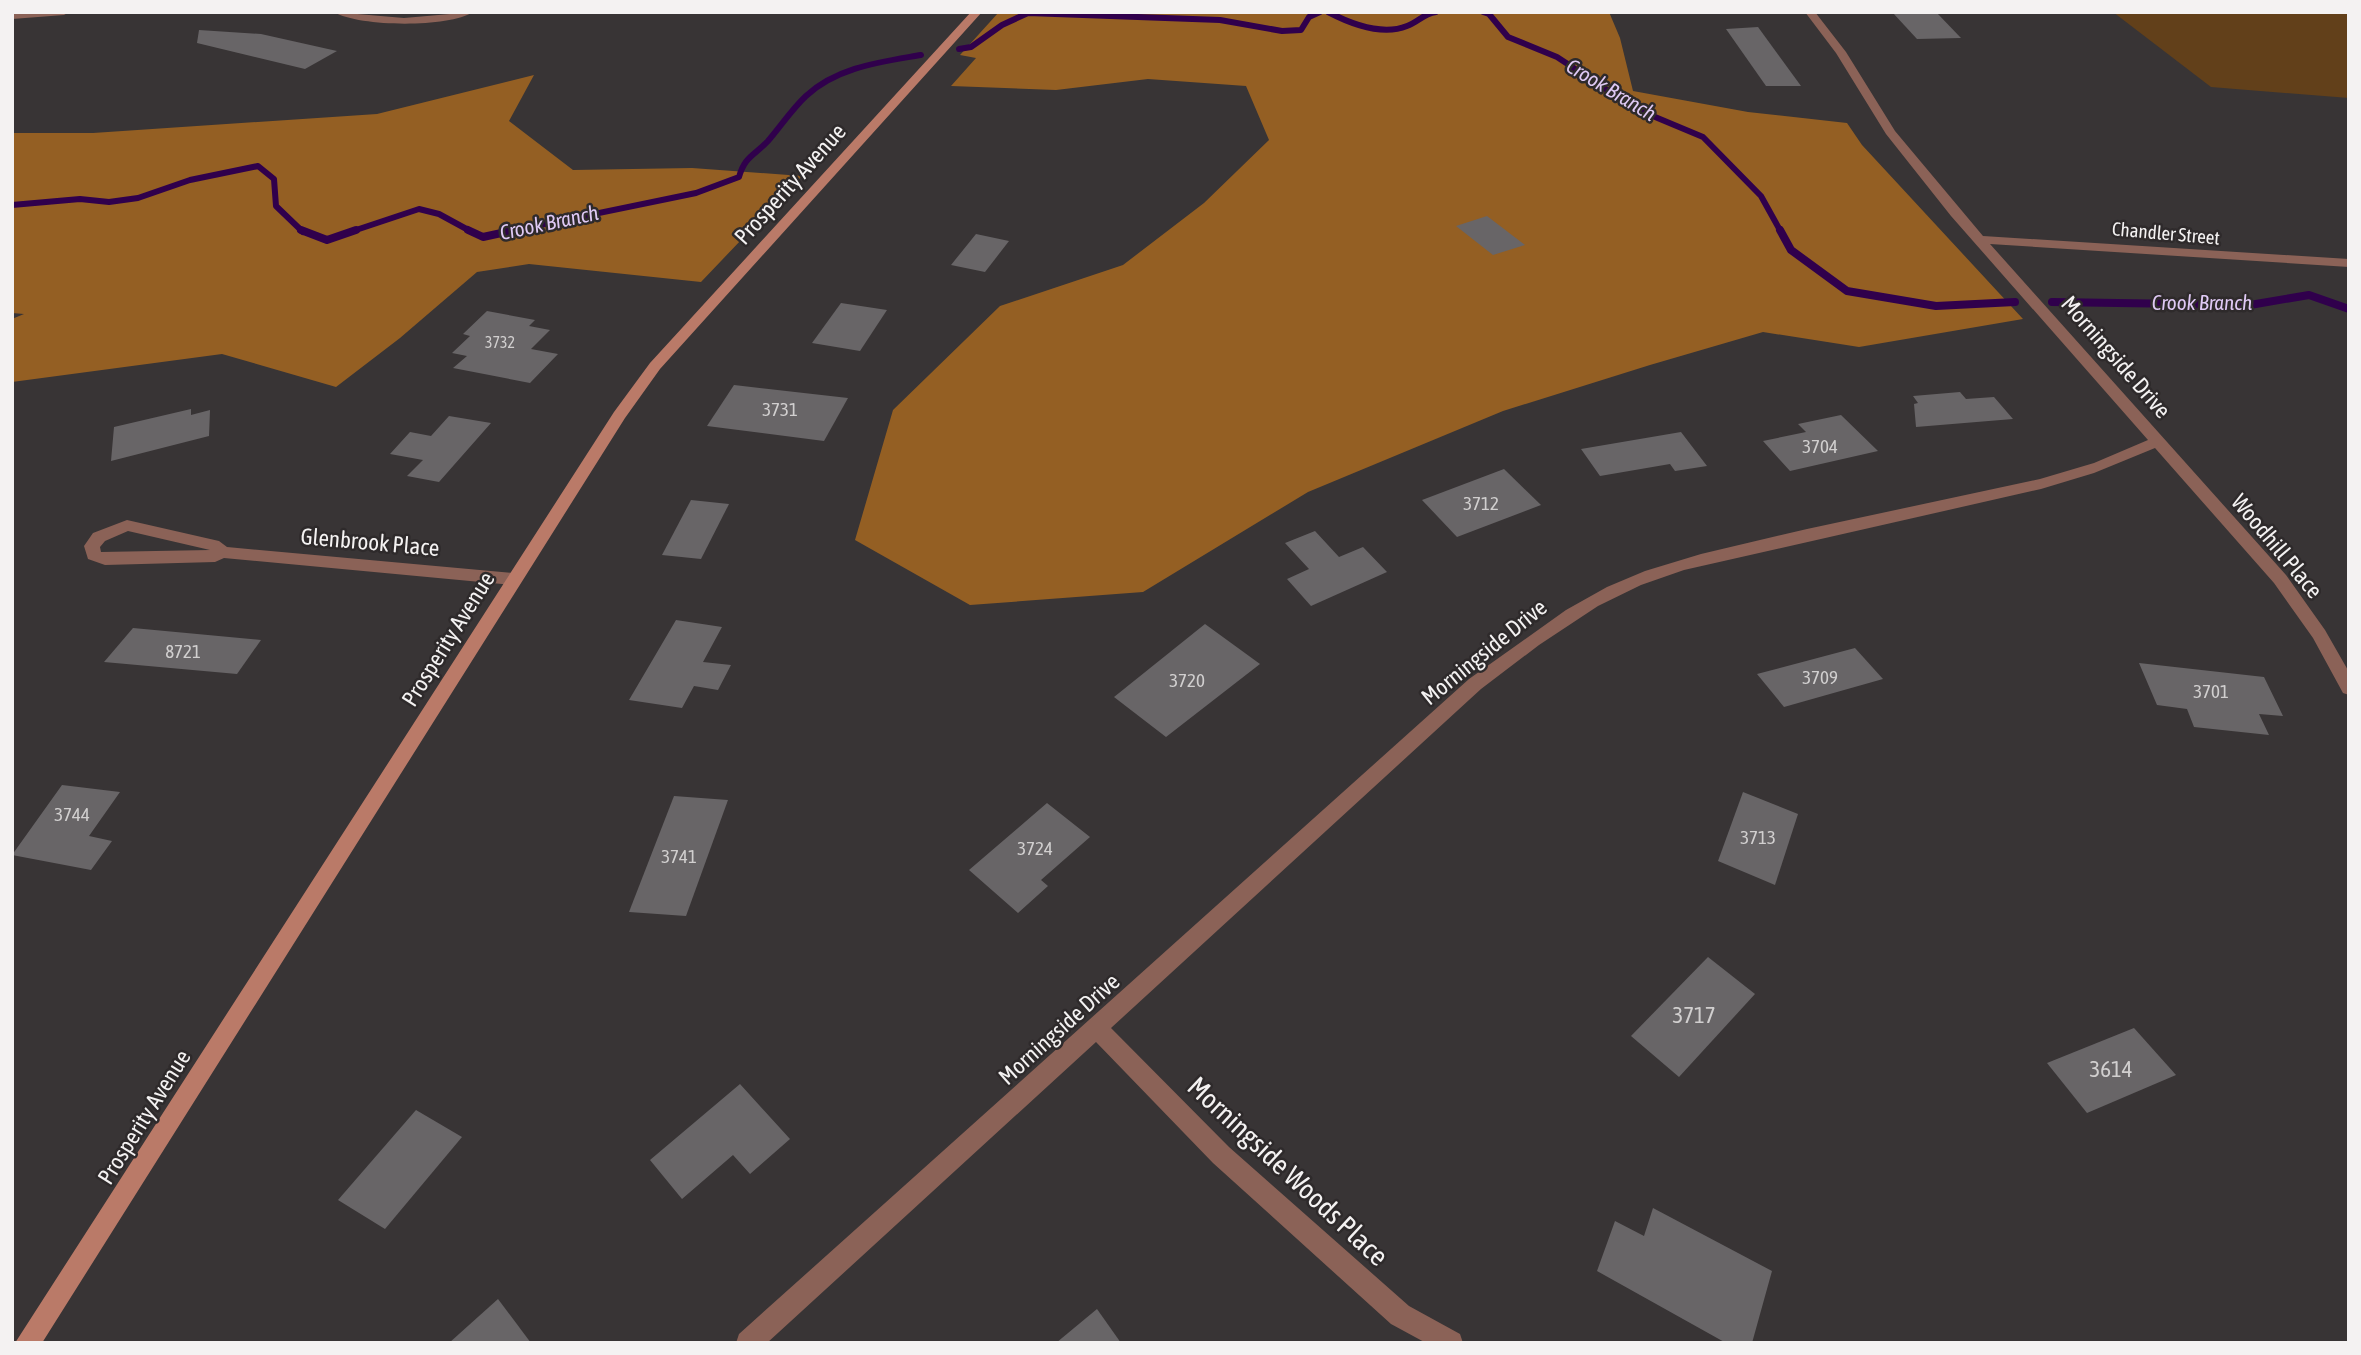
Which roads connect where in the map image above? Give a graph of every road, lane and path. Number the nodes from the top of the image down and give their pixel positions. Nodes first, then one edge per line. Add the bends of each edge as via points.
1 (64, 12) edge
2 (339, 12) edge
3 (468, 12) edge
4 (977, 12) edge
5 (1810, 12) edge
6 (12, 16) edge
7 (1980, 240) junction
8 (2349, 263) edge
9 (2158, 442) junction
10 (222, 552) junction
11 (513, 579) junction
12 (2349, 688) edge
13 (1096, 1027) junction
14 (27, 1343) edge
15 (748, 1343) edge
16 (1451, 1343) edge

1 - 6 street
2 - 3 street via 403,22
4 - 11 main road, Prosperity Avenue via 655,366
5 - 7 street, Morningside Drive via 1890,131
7 - 8 street, Chandler Street
7 - 9 street, Morningside Drive
9 - 12 street, Woodhill Place via 2280,579 2319,634
9 - 13 street, Morningside Drive via 2082,472 2007,493 1829,528 1682,565 1636,580 1574,612 1475,684
10 - 10 street via 215,556 105,559 94,555 92,546 99,537 127,525 219,547
10 - 11 street, Glenbrook Place
11 - 14 main road, Prosperity Avenue
13 - 15 street, Morningside Drive
13 - 16 street, Morningside Woods Place via 1221,1155 1400,1315

